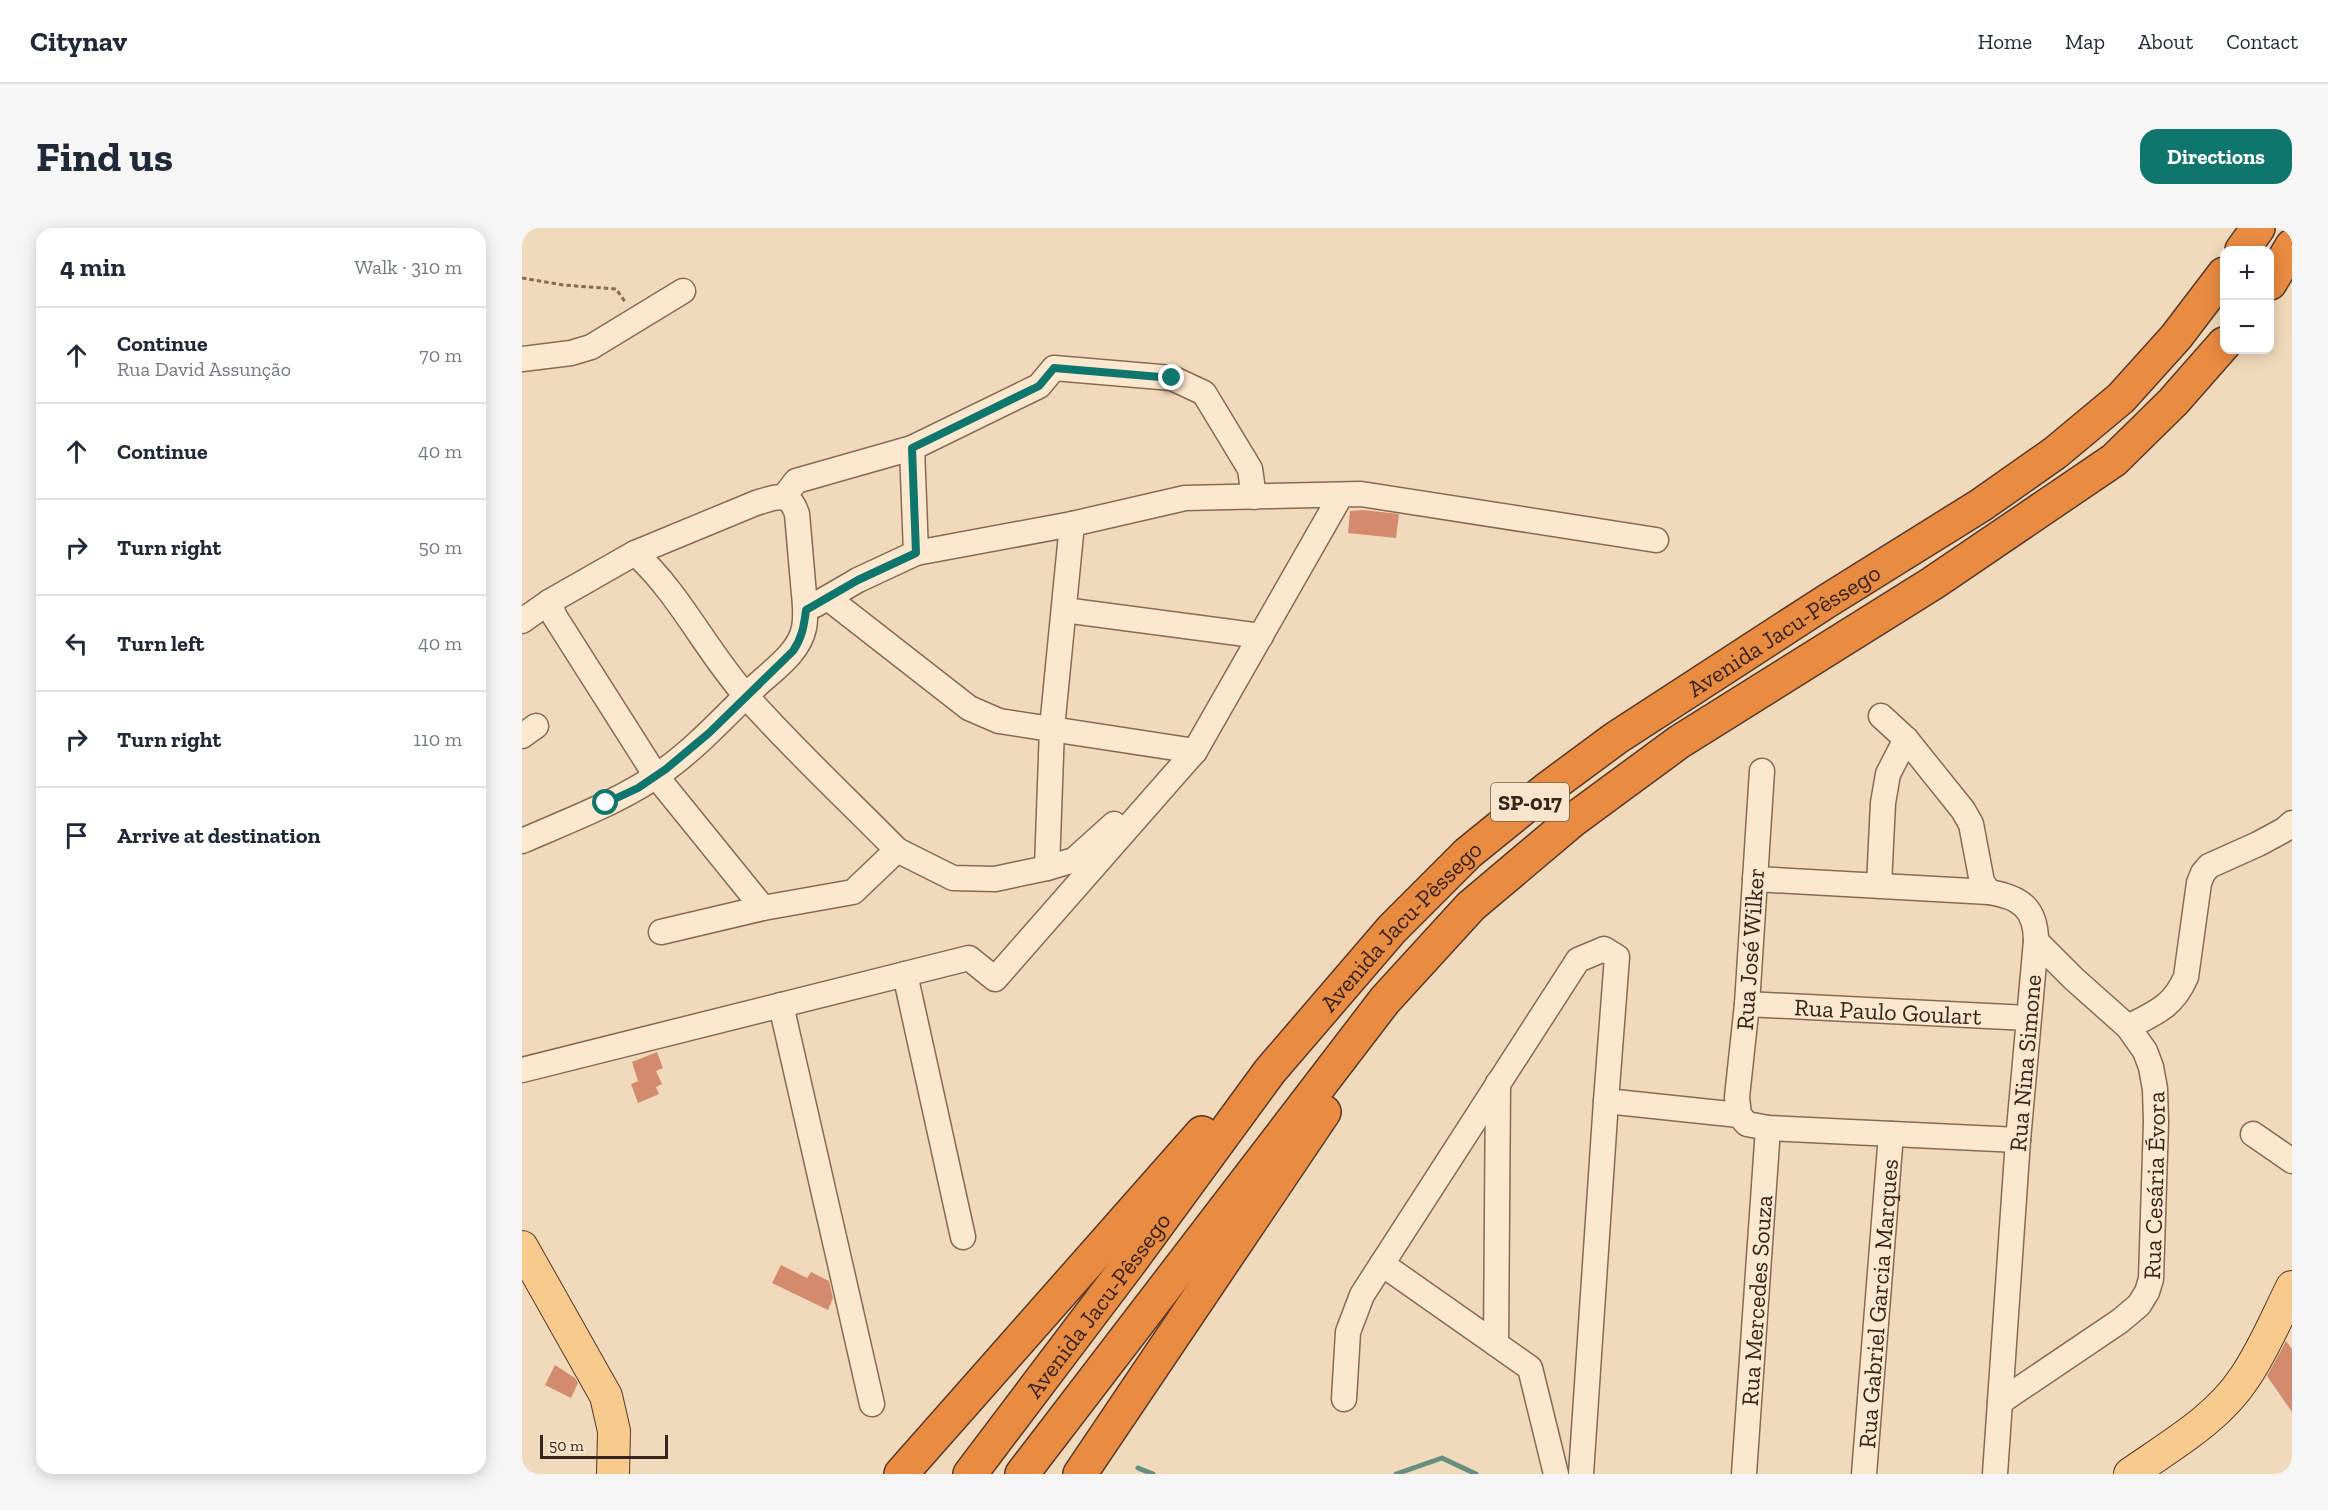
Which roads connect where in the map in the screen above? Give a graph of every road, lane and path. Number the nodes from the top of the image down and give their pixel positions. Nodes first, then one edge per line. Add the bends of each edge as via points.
1 (2258, 228) edge
2 (2245, 246) edge
3 (2292, 246) edge
4 (2274, 276) edge
5 (522, 278) edge
6 (2220, 279) edge
7 (616, 288) dead end
8 (683, 291) dead end
9 (2220, 349) edge
10 (522, 359) edge
11 (912, 448) junction
12 (1341, 495) junction
13 (784, 497) junction
14 (1254, 497) junction
15 (1072, 524) junction
16 (1656, 540) dead end
17 (635, 553) junction
18 (916, 553) junction
19 (828, 598) junction
20 (549, 602) junction
21 (806, 610) junction
22 (1064, 610) junction
23 (522, 621) edge
24 (1261, 636) junction
25 (746, 696) junction
26 (1881, 716) dead end
27 (1052, 728) junction
28 (1906, 739) junction
29 (1196, 750) junction
30 (1762, 771) dead end
31 (656, 776) junction
32 (2292, 823) edge
33 (522, 841) edge
34 (897, 850) junction
35 (1047, 868) junction
36 (1755, 879) junction
37 (1879, 885) junction
38 (1989, 892) junction
39 (763, 908) junction
40 (661, 932) dead end
41 (2036, 941) junction
42 (906, 974) junction
43 (1385, 1000) junction
44 (1747, 1004) junction
45 (781, 1005) junction
46 (2028, 1018) junction
47 (2128, 1027) junction
48 (522, 1071) edge
49 (1270, 1071) junction
50 (1498, 1083) junction
51 (1606, 1101) junction
52 (1751, 1122) junction
53 (1891, 1134) junction
54 (2253, 1134) dead end
55 (2018, 1140) junction
56 (2292, 1161) edge
57 (963, 1237) dead end
58 (522, 1247) edge
59 (1382, 1264) junction
60 (2292, 1287) edge
61 (1496, 1344) junction
62 (1344, 1399) dead end
63 (2000, 1402) junction
64 (872, 1404) dead end
65 (613, 1474) edge
66 (902, 1474) edge
67 (970, 1474) edge
68 (1022, 1474) edge
69 (1080, 1474) edge
70 (1556, 1474) edge
71 (1581, 1474) edge
72 (1744, 1474) edge
73 (1864, 1474) edge
74 (1995, 1474) edge
75 (2130, 1474) edge

1 - 2 highway
3 - 4 highway
5 - 7 path
6 - 49 highway, Avenida Jacu-Pêssego / SP-017 via 2176,337 2121,398 2055,453 1981,505 1616,738 1546,789 1468,854 1392,929
8 - 10 street via 591,347
9 - 43 highway, Avenida Jacu-Pêssego / SP-017 via 2114,460 1933,583 1679,742 1573,820 1471,906
11 - 13 street via 796,481
11 - 14 street via 1039,386 1054,368 1172,378 1204,393 1250,469
11 - 18 street
12 - 14 street
12 - 16 street via 1361,494
12 - 24 street
13 - 17 street via 756,503
13 - 21 street via 791,501 797,514
14 - 15 street via 1185,498
15 - 18 street
15 - 22 street
17 - 20 street
17 - 25 street via 670,590
18 - 19 street
19 - 21 street
19 - 27 street via 969,708 999,721
20 - 23 street
20 - 31 street
21 - 25 street via 804,628 793,651
22 - 24 street
22 - 27 street
24 - 29 street
25 - 31 street via 709,733
25 - 34 street
26 - 28 street
27 - 29 street
27 - 35 street
28 - 37 street via 1888,774
28 - 38 street via 1971,824 1982,882
29 - 35 street via 1074,860
29 - 42 street via 995,979 969,958
30 - 36 street, Rua José Wilker
31 - 33 street
31 - 39 street
32 - 47 street via 2258,844 2209,866 2203,873 2181,990 2163,1008
34 - 35 street via 952,878 995,879
34 - 39 street via 853,892
36 - 37 street, Rua Nina Simone
36 - 44 street, Rua José Wilker
37 - 38 street, Rua Nina Simone
38 - 41 street, Rua Nina Simone via 2012,899 2032,915
39 - 40 street
41 - 46 street, Rua Nina Simone
41 - 47 street, Rua Cesária Évora
42 - 45 street
42 - 57 street
43 - 68 highway, Avenida Jacu-Pêssego / SP-017
43 - 69 highway via 1369,1043 1346,1079
44 - 46 street, Rua Paulo Goulart
44 - 52 street, Rua José Wilker via 1737,1097
45 - 48 street
45 - 64 street
46 - 55 street, Rua Nina Simone
47 - 63 street, Rua Cesária Évora via 2145,1052 2155,1089 2151,1279 2147,1292 2139,1305 2120,1321
49 - 66 highway via 1215,1118
49 - 67 highway, Avenida Jacu-Pêssego / SP-017
50 - 51 street via 1578,960 1604,948 1617,957
50 - 59 street
50 - 61 street
51 - 52 street
51 - 71 street
52 - 53 street
52 - 72 street, Rua Mercedes Souza
53 - 55 street
53 - 73 street, Rua Gabriel Garcia Marques
54 - 56 street
55 - 63 street, Rua Nina Simone
58 - 65 main road via 606,1396 614,1431
59 - 61 street
59 - 62 street via 1362,1295 1348,1332
60 - 75 main road via 2245,1378 2222,1406
61 - 70 street via 1530,1368
63 - 74 street, Rua Nina Simone

